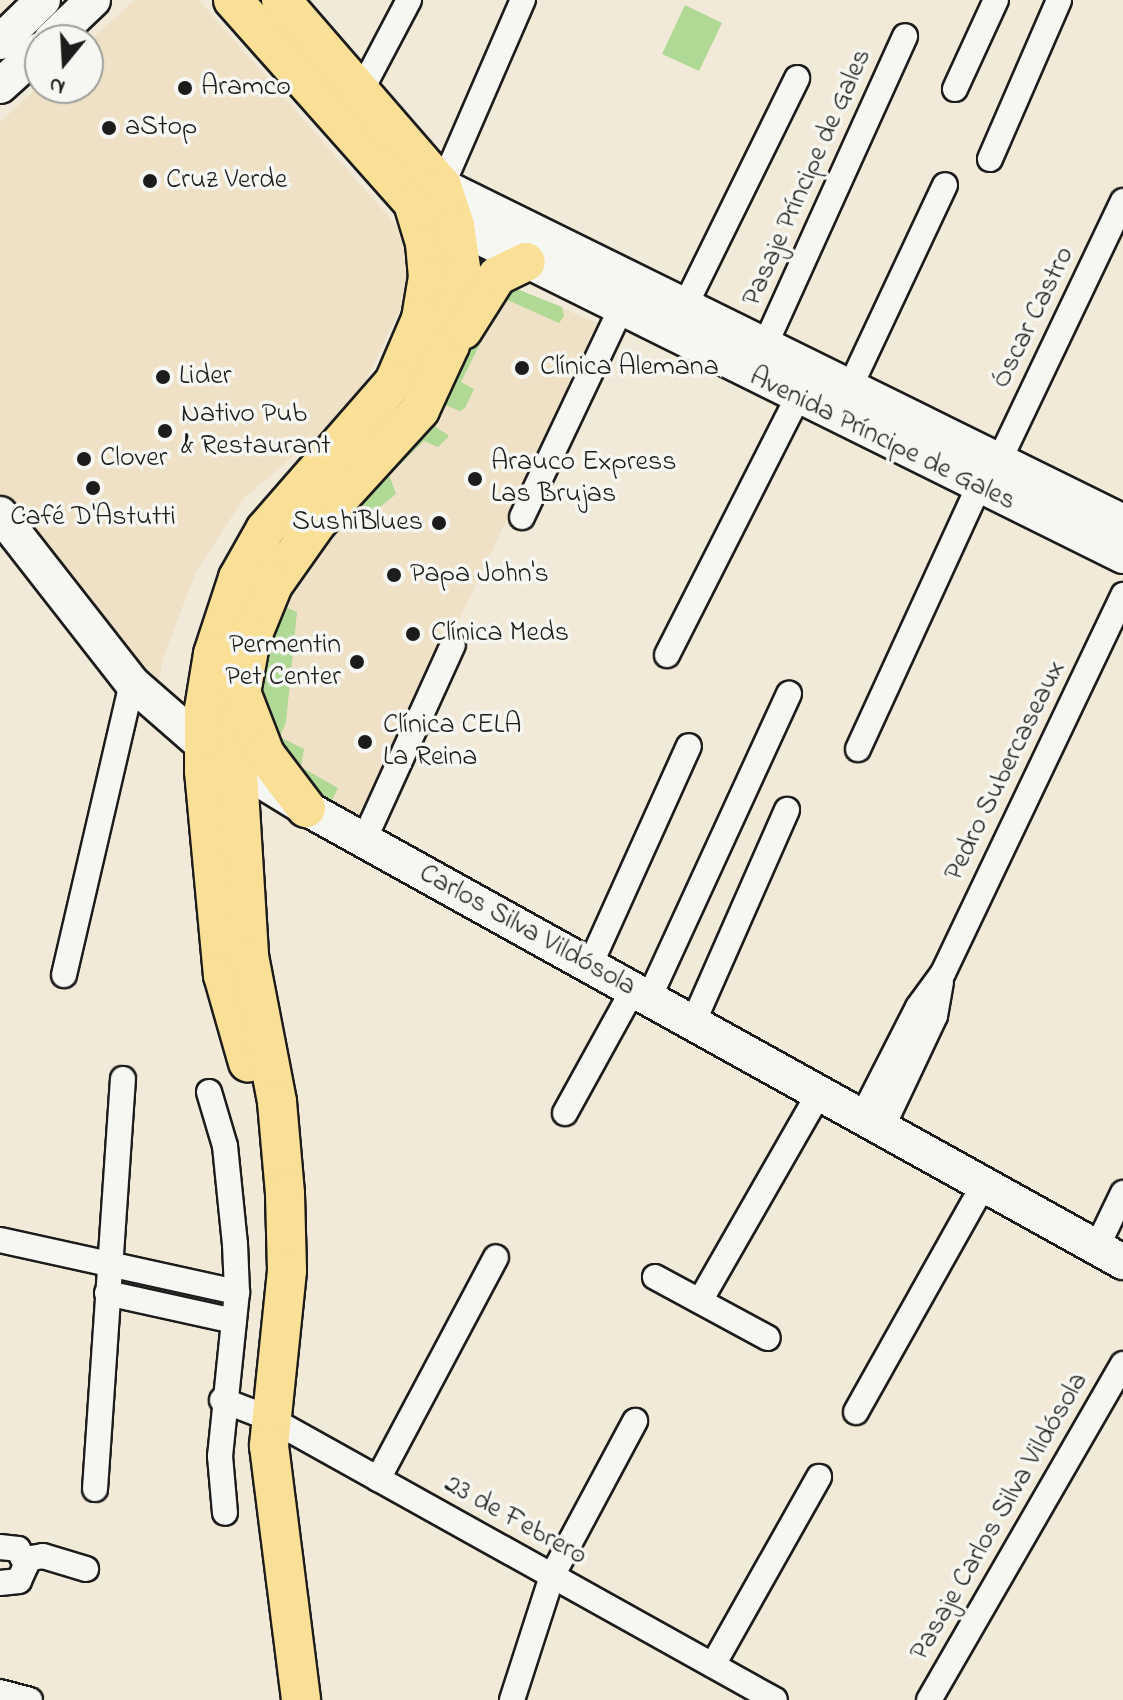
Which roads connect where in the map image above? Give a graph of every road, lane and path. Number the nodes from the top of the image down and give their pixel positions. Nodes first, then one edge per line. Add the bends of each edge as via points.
1 (43, 0) edge
2 (93, 0) edge
3 (233, 0) edge
4 (281, 0) edge
5 (409, 0) edge
6 (523, 0) edge
7 (996, 0) edge
8 (1059, 0) edge
9 (68, 24) edge
10 (905, 36) dead end
11 (0, 42) edge
12 (24, 64) edge
13 (797, 78) dead end
14 (0, 86) edge
15 (955, 89) dead end
16 (361, 91) junction
17 (990, 159) dead end
18 (945, 185) dead end
19 (428, 195) junction
20 (1123, 201) edge
21 (455, 226) junction
22 (526, 262) junction
23 (685, 306) junction
24 (620, 311) junction
25 (765, 345) junction
26 (442, 368) junction
27 (850, 387) junction
28 (797, 399) junction
29 (999, 461) junction
30 (978, 488) junction
31 (0, 514) edge
32 (522, 517) dead end
33 (1123, 522) edge
34 (1123, 556) edge
35 (1123, 595) edge
36 (453, 645) dead end
37 (667, 655) dead end
38 (132, 683) junction
39 (241, 683) junction
40 (789, 694) dead end
41 (689, 746) dead end
42 (858, 749) dead end
43 (218, 755) junction
44 (306, 808) junction
45 (787, 810) dead end
46 (364, 840) junction
47 (590, 965) junction
48 (64, 975) dead end
49 (641, 994) junction
50 (693, 1023) junction
51 (123, 1079) dead end
52 (209, 1092) dead end
53 (819, 1093) junction
54 (565, 1113) dead end
55 (872, 1122) junction
56 (984, 1184) junction
57 (1123, 1193) edge
58 (0, 1240) edge
59 (1110, 1254) edge
60 (496, 1257) dead end
61 (109, 1266) junction
62 (655, 1277) dead end
63 (237, 1292) junction
64 (107, 1293) junction
65 (700, 1301) junction
66 (234, 1321) junction
67 (768, 1338) dead end
68 (1123, 1364) edge
69 (222, 1400) junction
70 (856, 1412) dead end
71 (269, 1418) junction
72 (636, 1421) dead end
73 (819, 1477) dead end
74 (378, 1479) junction
75 (95, 1489) dead end
76 (225, 1513) dead end
77 (0, 1547) edge
78 (25, 1559) junction
79 (86, 1569) dead end
80 (552, 1576) junction
81 (0, 1585) edge
82 (713, 1665) junction
83 (0, 1692) edge
84 (744, 1693) edge
85 (30, 1700) edge
86 (301, 1700) edge
87 (512, 1700) edge
88 (775, 1700) edge
89 (929, 1700) edge

1 - 11 main road
2 - 9 main road
3 - 19 main road, Avenida Príncipe de Gales
4 - 16 main road, Avenida Príncipe de Gales
5 - 16 street
6 - 19 street
7 - 15 street
8 - 17 street
10 - 25 street, Pasaje Príncipe de Gales
12 - 14 main road
13 - 23 street, Pasaje Príncipe de Gales
16 - 19 main road, Avenida Príncipe de Gales
18 - 27 street
19 - 21 main road
19 - 23 main road, Avenida Príncipe de Gales
19 - 43 main road via 428,277 416,335 384,398 289,499 246,561 213,654
20 - 29 street, Óscar Castro
21 - 22 main road, Avenida Príncipe de Gales
21 - 26 main road via 461,286
22 - 24 main road, Avenida Príncipe de Gales
22 - 26 main road via 505,270 485,291
23 - 25 main road, Avenida Príncipe de Gales
24 - 28 main road, Avenida Príncipe de Gales
24 - 32 street
25 - 27 main road, Avenida Príncipe de Gales
26 - 39 main road via 410,424 316,524 282,571 259,618
27 - 29 main road, Avenida Príncipe de Gales
28 - 30 main road, Avenida Príncipe de Gales
28 - 37 street
29 - 33 main road, Avenida Príncipe de Gales
30 - 34 main road, Avenida Príncipe de Gales
30 - 42 street
31 - 38 main road, Carlos Silva Vildósola
35 - 55 street, Pedro Subercaseaux via 943,973 935,1016
36 - 46 street
38 - 43 main road, Carlos Silva Vildósola
38 - 48 street
39 - 43 main road
39 - 44 main road via 265,754
40 - 49 street
41 - 47 street
43 - 44 main road, Carlos Silva Vildósola
43 - 71 main road via 227,997 282,1156 287,1271
44 - 46 main road, Carlos Silva Vildósola
45 - 50 street
46 - 47 main road, Carlos Silva Vildósola
47 - 49 main road, Carlos Silva Vildósola
49 - 50 main road, Carlos Silva Vildósola
49 - 54 street
50 - 53 main road, Carlos Silva Vildósola
51 - 61 street
52 - 63 street via 225,1146
53 - 55 main road, Carlos Silva Vildósola
53 - 65 street
55 - 56 main road, Carlos Silva Vildósola
56 - 59 main road, Carlos Silva Vildósola
56 - 70 street
57 - 59 street
58 - 61 street
60 - 74 street
61 - 63 street
61 - 64 street
62 - 65 street
63 - 66 street
64 - 66 street
64 - 75 street
65 - 67 street
66 - 69 street
68 - 89 street, Pasaje Carlos Silva Vildósola
69 - 71 street, 23 de Febrero
69 - 76 street
71 - 74 street, 23 de Febrero
71 - 86 main road
72 - 80 street
73 - 82 street
74 - 80 street, 23 de Febrero
77 - 78 street via 13,1547
78 - 79 street via 43,1556
78 - 81 street via 23,1576
80 - 82 street, 23 de Febrero
80 - 87 street
82 - 84 street, 23 de Febrero
83 - 85 street
84 - 88 street, 23 de Febrero

